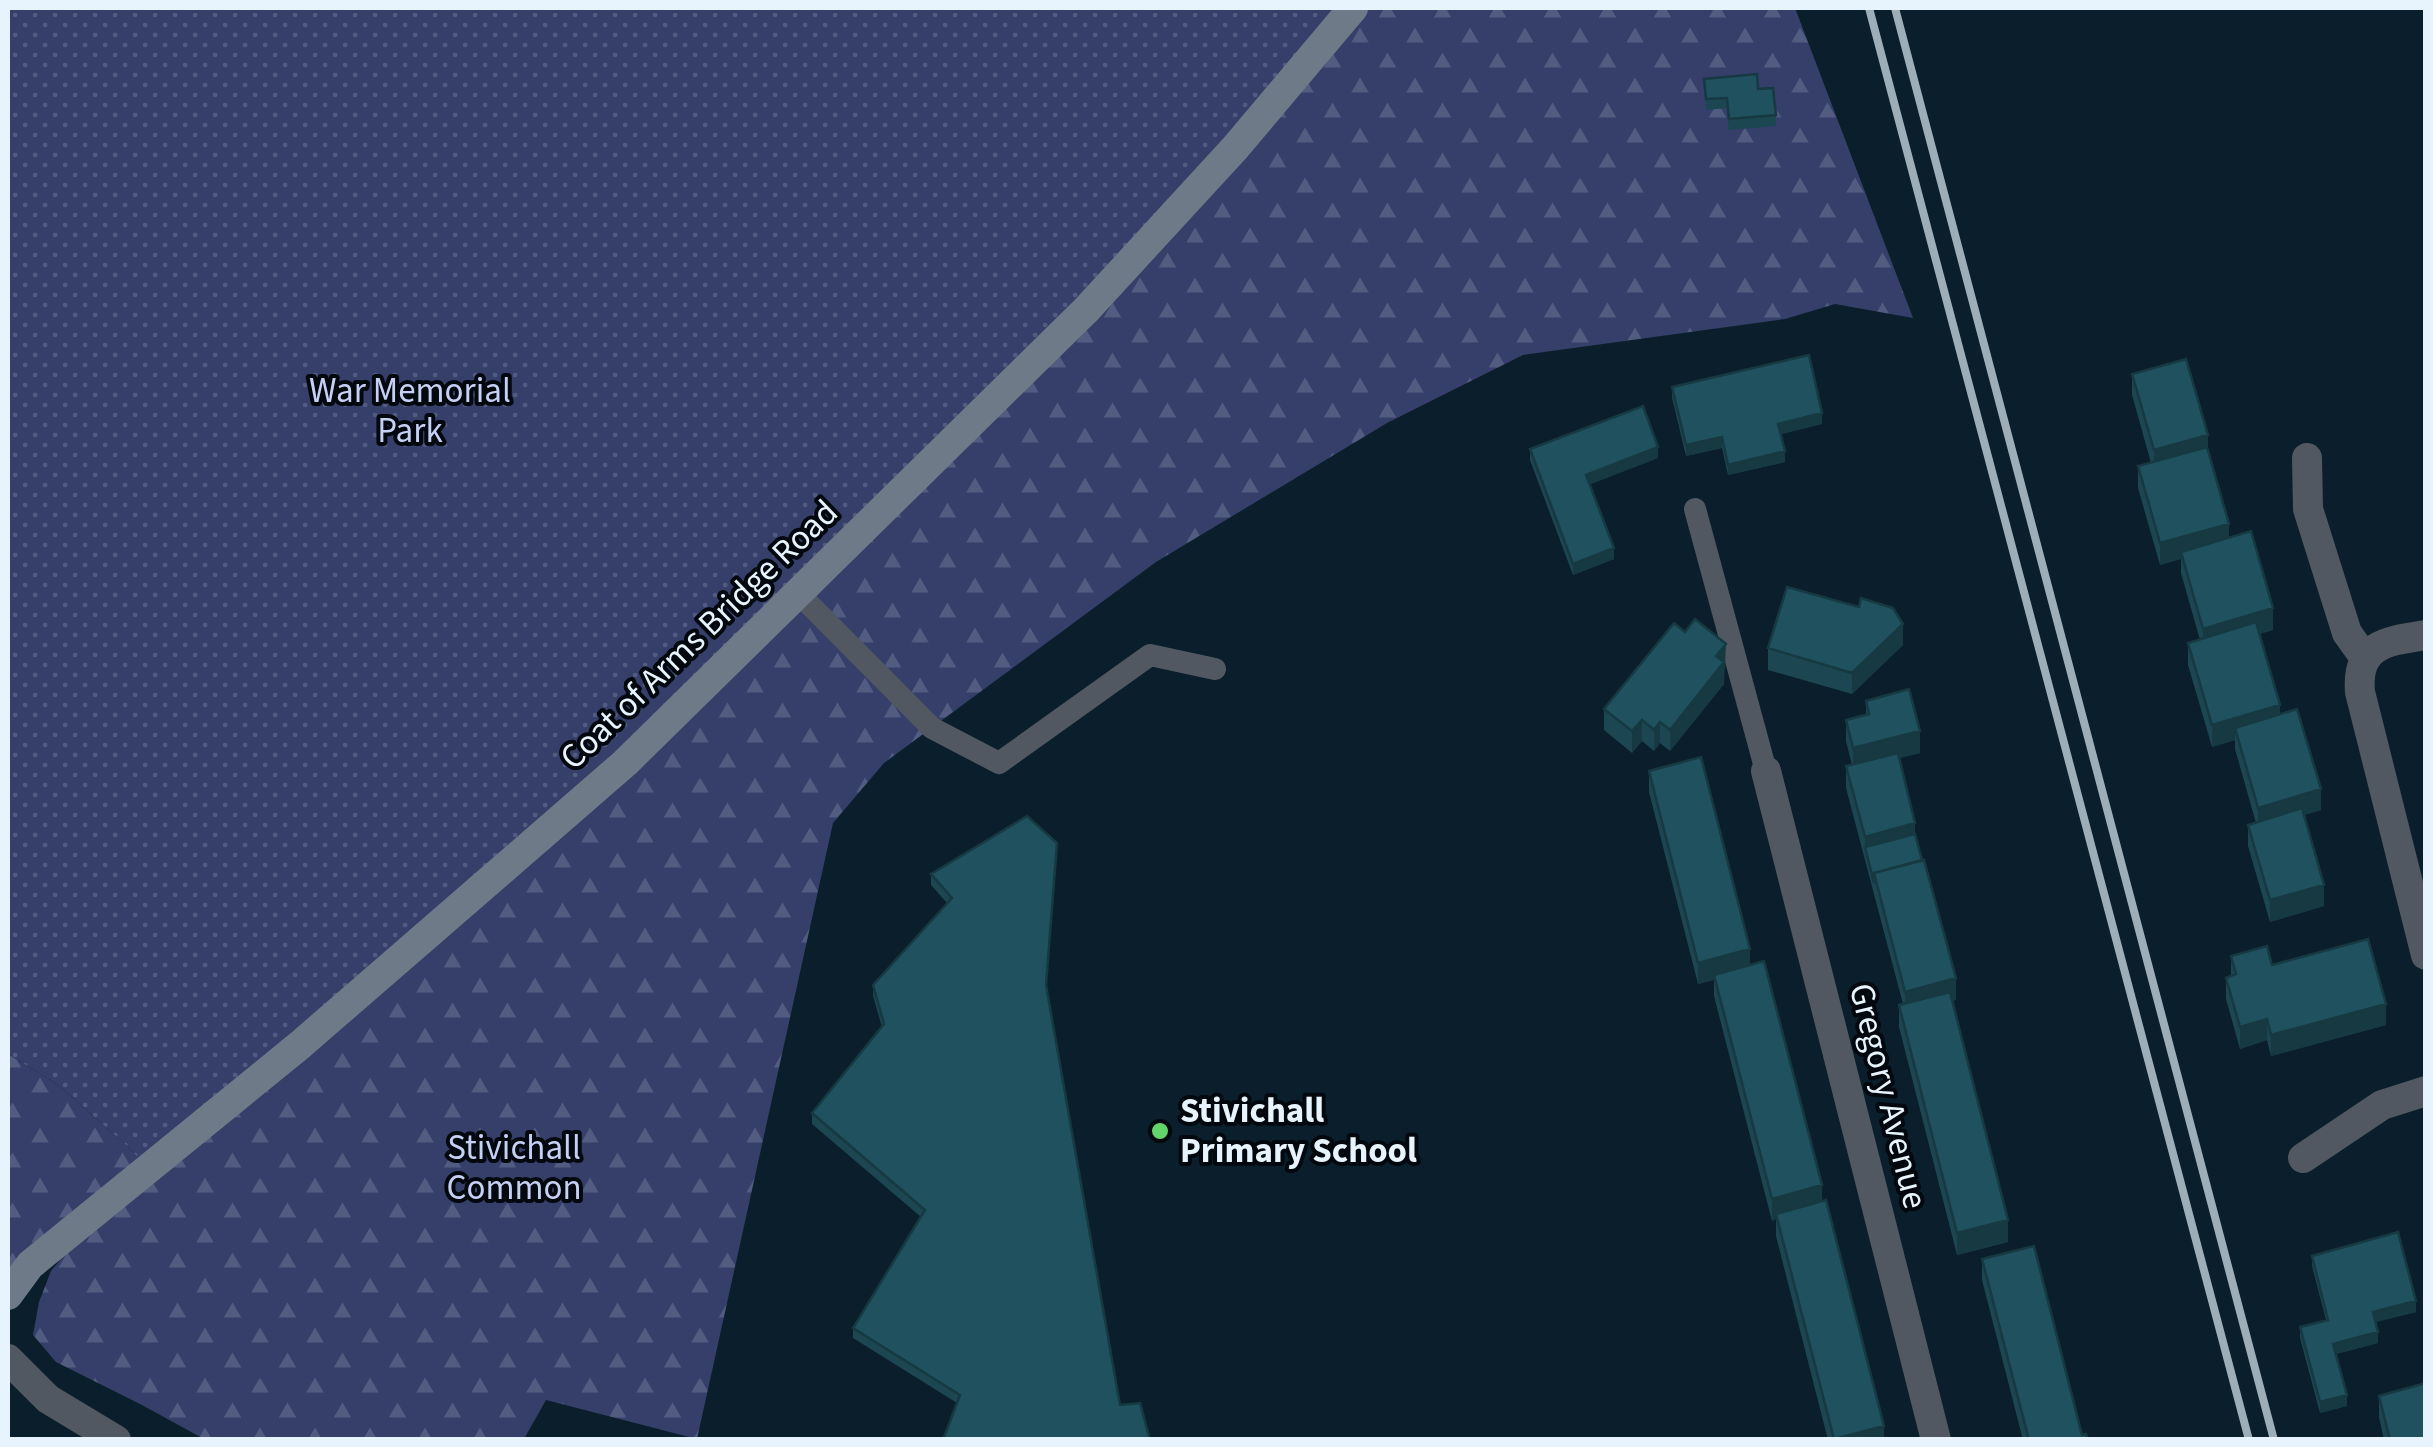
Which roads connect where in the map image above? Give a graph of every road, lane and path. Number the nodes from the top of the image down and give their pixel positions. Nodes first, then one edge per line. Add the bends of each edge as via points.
1 (1353, 8) edge
2 (2307, 458) dead end
3 (1695, 509) dead end
4 (798, 593) junction
5 (2426, 634) edge
6 (2365, 658) junction
7 (1215, 669) dead end
8 (1766, 772) joint
9 (2426, 954) edge
10 (2426, 1091) edge
11 (2303, 1158) dead end
12 (8, 1295) edge
13 (8, 1360) edge
14 (116, 1440) edge
15 (1936, 1440) edge

1 - 4 street, Coat of Arms Bridge Road via 1086,310
2 - 6 street via 2308,508 2347,633
3 - 8 lane
4 - 7 lane via 932,728 999,764 1150,655
4 - 12 street, Coat of Arms Bridge Road via 625,763 300,1045 41,1256
5 - 6 street via 2378,646
6 - 9 street via 2360,692
8 - 15 street, Gregory Avenue
10 - 11 street via 2382,1105
13 - 14 street via 48,1399

